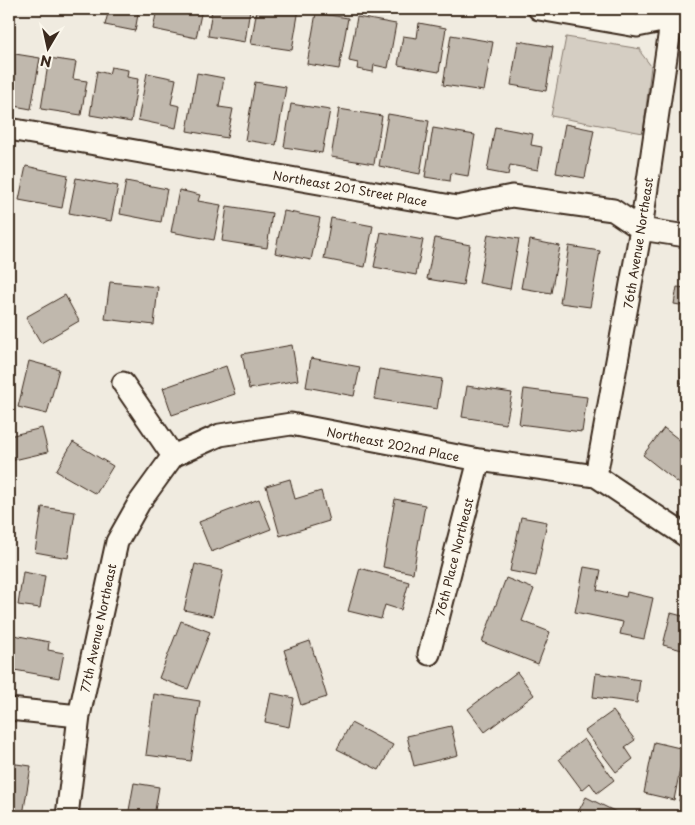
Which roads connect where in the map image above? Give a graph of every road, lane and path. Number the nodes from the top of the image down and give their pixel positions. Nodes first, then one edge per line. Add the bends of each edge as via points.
1 (539, 9) edge
2 (677, 16) edge
3 (9, 129) edge
4 (641, 229) junction
5 (686, 236) edge
6 (123, 383) dead end
7 (173, 456) junction
8 (478, 460) junction
9 (596, 476) junction
10 (686, 536) edge
11 (429, 654) dead end
12 (9, 709) edge
13 (80, 716) junction
14 (67, 816) edge

1 - 2 street via 637,26
2 - 4 street, 76th Avenue Northeast
3 - 4 street, Northeast 201 Street Place via 457,207 512,196 613,210
4 - 5 street, Northeast 201 Street Place
4 - 9 street, 76th Avenue Northeast
6 - 7 street
7 - 8 street, Northeast 202nd Place via 220,435 291,424
7 - 13 street, 77th Avenue Northeast via 117,542
8 - 9 street, Northeast 202nd Place
8 - 11 street, 76th Place Northeast
9 - 10 street, Northeast 202nd Place
12 - 13 street
13 - 14 street, 77th Avenue Northeast

